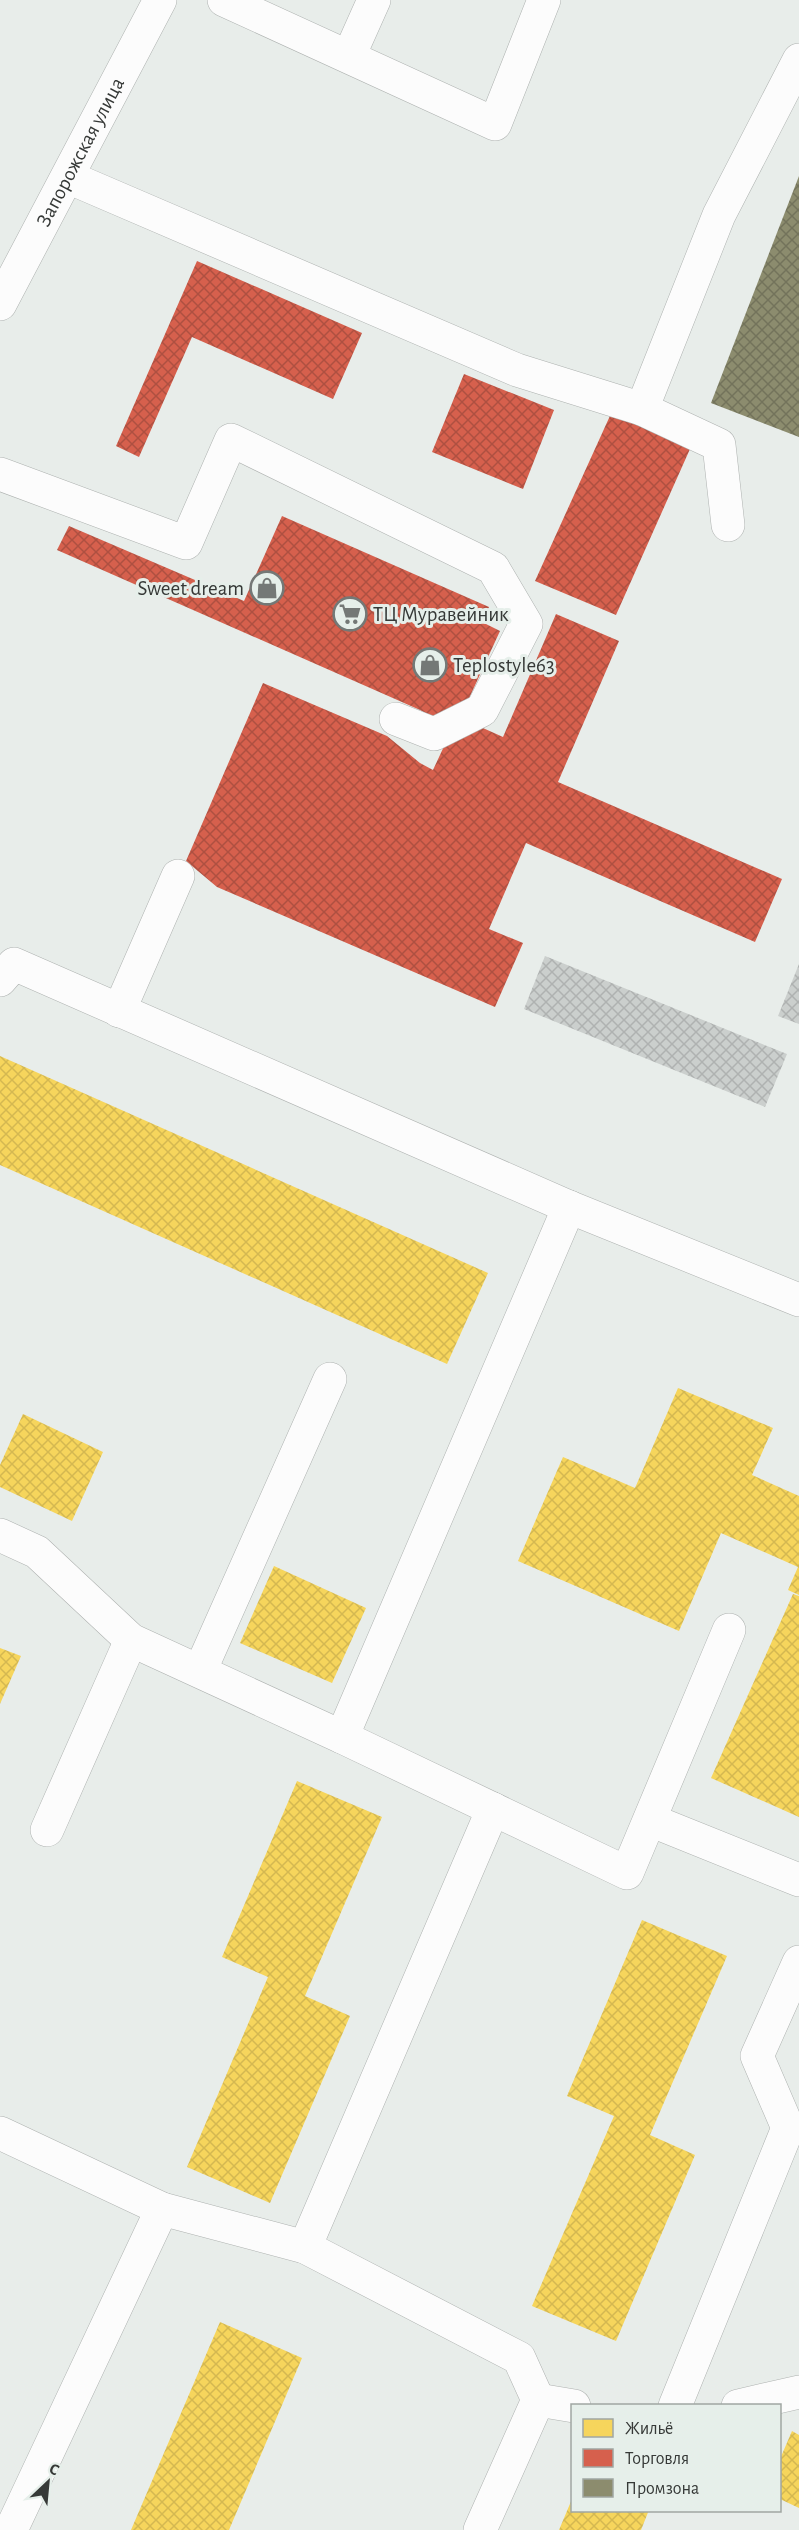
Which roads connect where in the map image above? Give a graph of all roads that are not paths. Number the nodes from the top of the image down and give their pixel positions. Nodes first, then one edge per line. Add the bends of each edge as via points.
1 (160, 0) edge
2 (224, 0) edge
3 (374, 0) edge
4 (544, 0) edge
5 (349, 56) junction
6 (799, 60) edge
7 (68, 177) junction
8 (0, 303) edge
9 (642, 409) junction
10 (0, 474) edge
11 (728, 525) dead end
12 (396, 719) dead end
13 (178, 876) dead end
14 (0, 980) edge
15 (119, 1011) junction
16 (569, 1207) junction
17 (799, 1300) edge
18 (330, 1379) dead end
19 (0, 1535) edge
20 (729, 1630) dead end
21 (130, 1640) junction
22 (200, 1671) junction
23 (342, 1737) junction
24 (493, 1809) junction
25 (650, 1820) junction
26 (47, 1830) dead end
27 (799, 1880) edge
28 (799, 1962) edge
29 (0, 2133) edge
30 (162, 2209) junction
31 (305, 2247) junction
32 (799, 2392) edge
33 (538, 2400) junction
34 (676, 2404) edge
35 (747, 2404) edge
36 (571, 2406) edge
37 (11, 2530) edge
38 (480, 2530) edge

1 - 7 street, Запорожская улица
2 - 5 street
3 - 5 street
4 - 5 street via 495,124
6 - 9 street via 719,215
7 - 8 street, Запорожская улица
7 - 9 street via 517,370
9 - 11 street via 719,445
10 - 12 street via 186,543 231,440 494,568 526,624 482,710 434,734
13 - 15 street
14 - 15 street via 14,964
15 - 16 street
16 - 17 street
16 - 23 street
18 - 22 street
19 - 21 street via 38,1551
20 - 25 street
21 - 22 street
21 - 26 street
22 - 23 street
23 - 24 street
24 - 25 street via 627,1873
24 - 31 street
25 - 27 street
28 - 34 street via 758,2056 788,2128
29 - 30 street
30 - 31 street
30 - 37 street
31 - 33 street via 519,2358
32 - 35 street
33 - 36 street
33 - 38 street

